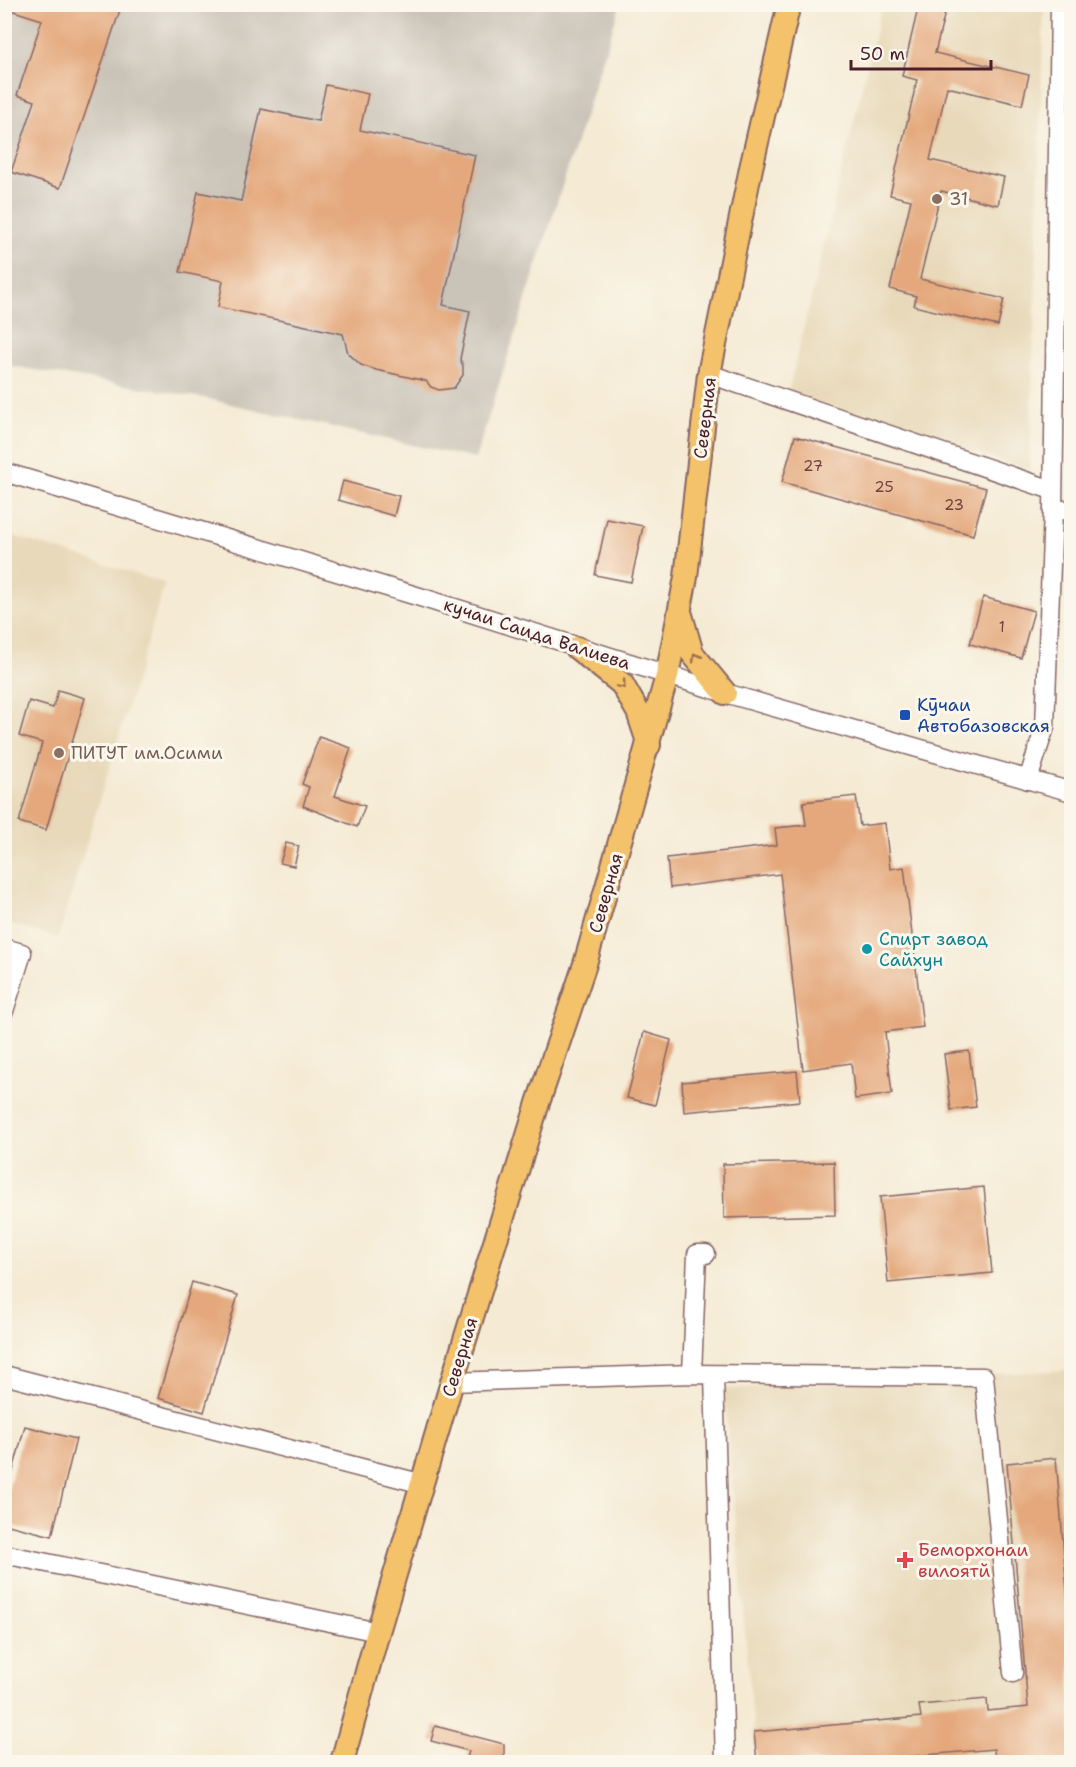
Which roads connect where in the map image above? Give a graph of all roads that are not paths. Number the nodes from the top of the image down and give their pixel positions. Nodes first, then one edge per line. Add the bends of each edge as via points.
1 (789, 4) edge
2 (1060, 4) edge
3 (1065, 55) edge
4 (1064, 273) edge
5 (709, 374) junction
6 (4, 472) edge
7 (1052, 490) junction
8 (1053, 510) junction
9 (1071, 510) edge
10 (680, 613) junction
11 (578, 648) junction
12 (667, 676) junction
13 (725, 693) junction
14 (649, 745) junction
15 (1028, 780) junction
16 (1071, 792) edge
17 (4, 948) edge
18 (4, 1011) edge
19 (706, 1254) dead end
20 (692, 1374) junction
21 (4, 1375) edge
22 (714, 1375) junction
23 (452, 1382) junction
24 (423, 1484) junction
25 (4, 1554) edge
26 (378, 1632) junction
27 (1013, 1673) dead end
28 (342, 1762) edge
29 (725, 1762) edge

1 - 5 main road, Северная
2 - 3 street
3 - 4 street
4 - 7 street
5 - 7 street
5 - 10 main road, Северная
6 - 11 street, кучаи Саида Валиева via 409,593
7 - 8 street
8 - 9 street
8 - 15 street via 1045,727
10 - 12 main road, Северная
13 -> 10 main road via 693,653
11 - 12 street, кучаи Саида Валиева
11 -> 14 main road via 622,684 638,712
12 - 13 street, кучаи Саида Валиева
12 - 14 main road, Северная
13 - 15 street, кучаи Саида Валиева
14 - 23 main road, Северная via 585,964
15 - 16 street, кучаи Саида Валиева
17 - 18 street via 22,953
19 - 20 street via 697,1254
20 - 22 street
20 - 23 street
21 - 24 street
22 - 27 street via 984,1377
22 - 29 street
23 - 24 main road, Северная
24 - 26 main road, Северная
25 - 26 street
26 - 28 main road, Северная

